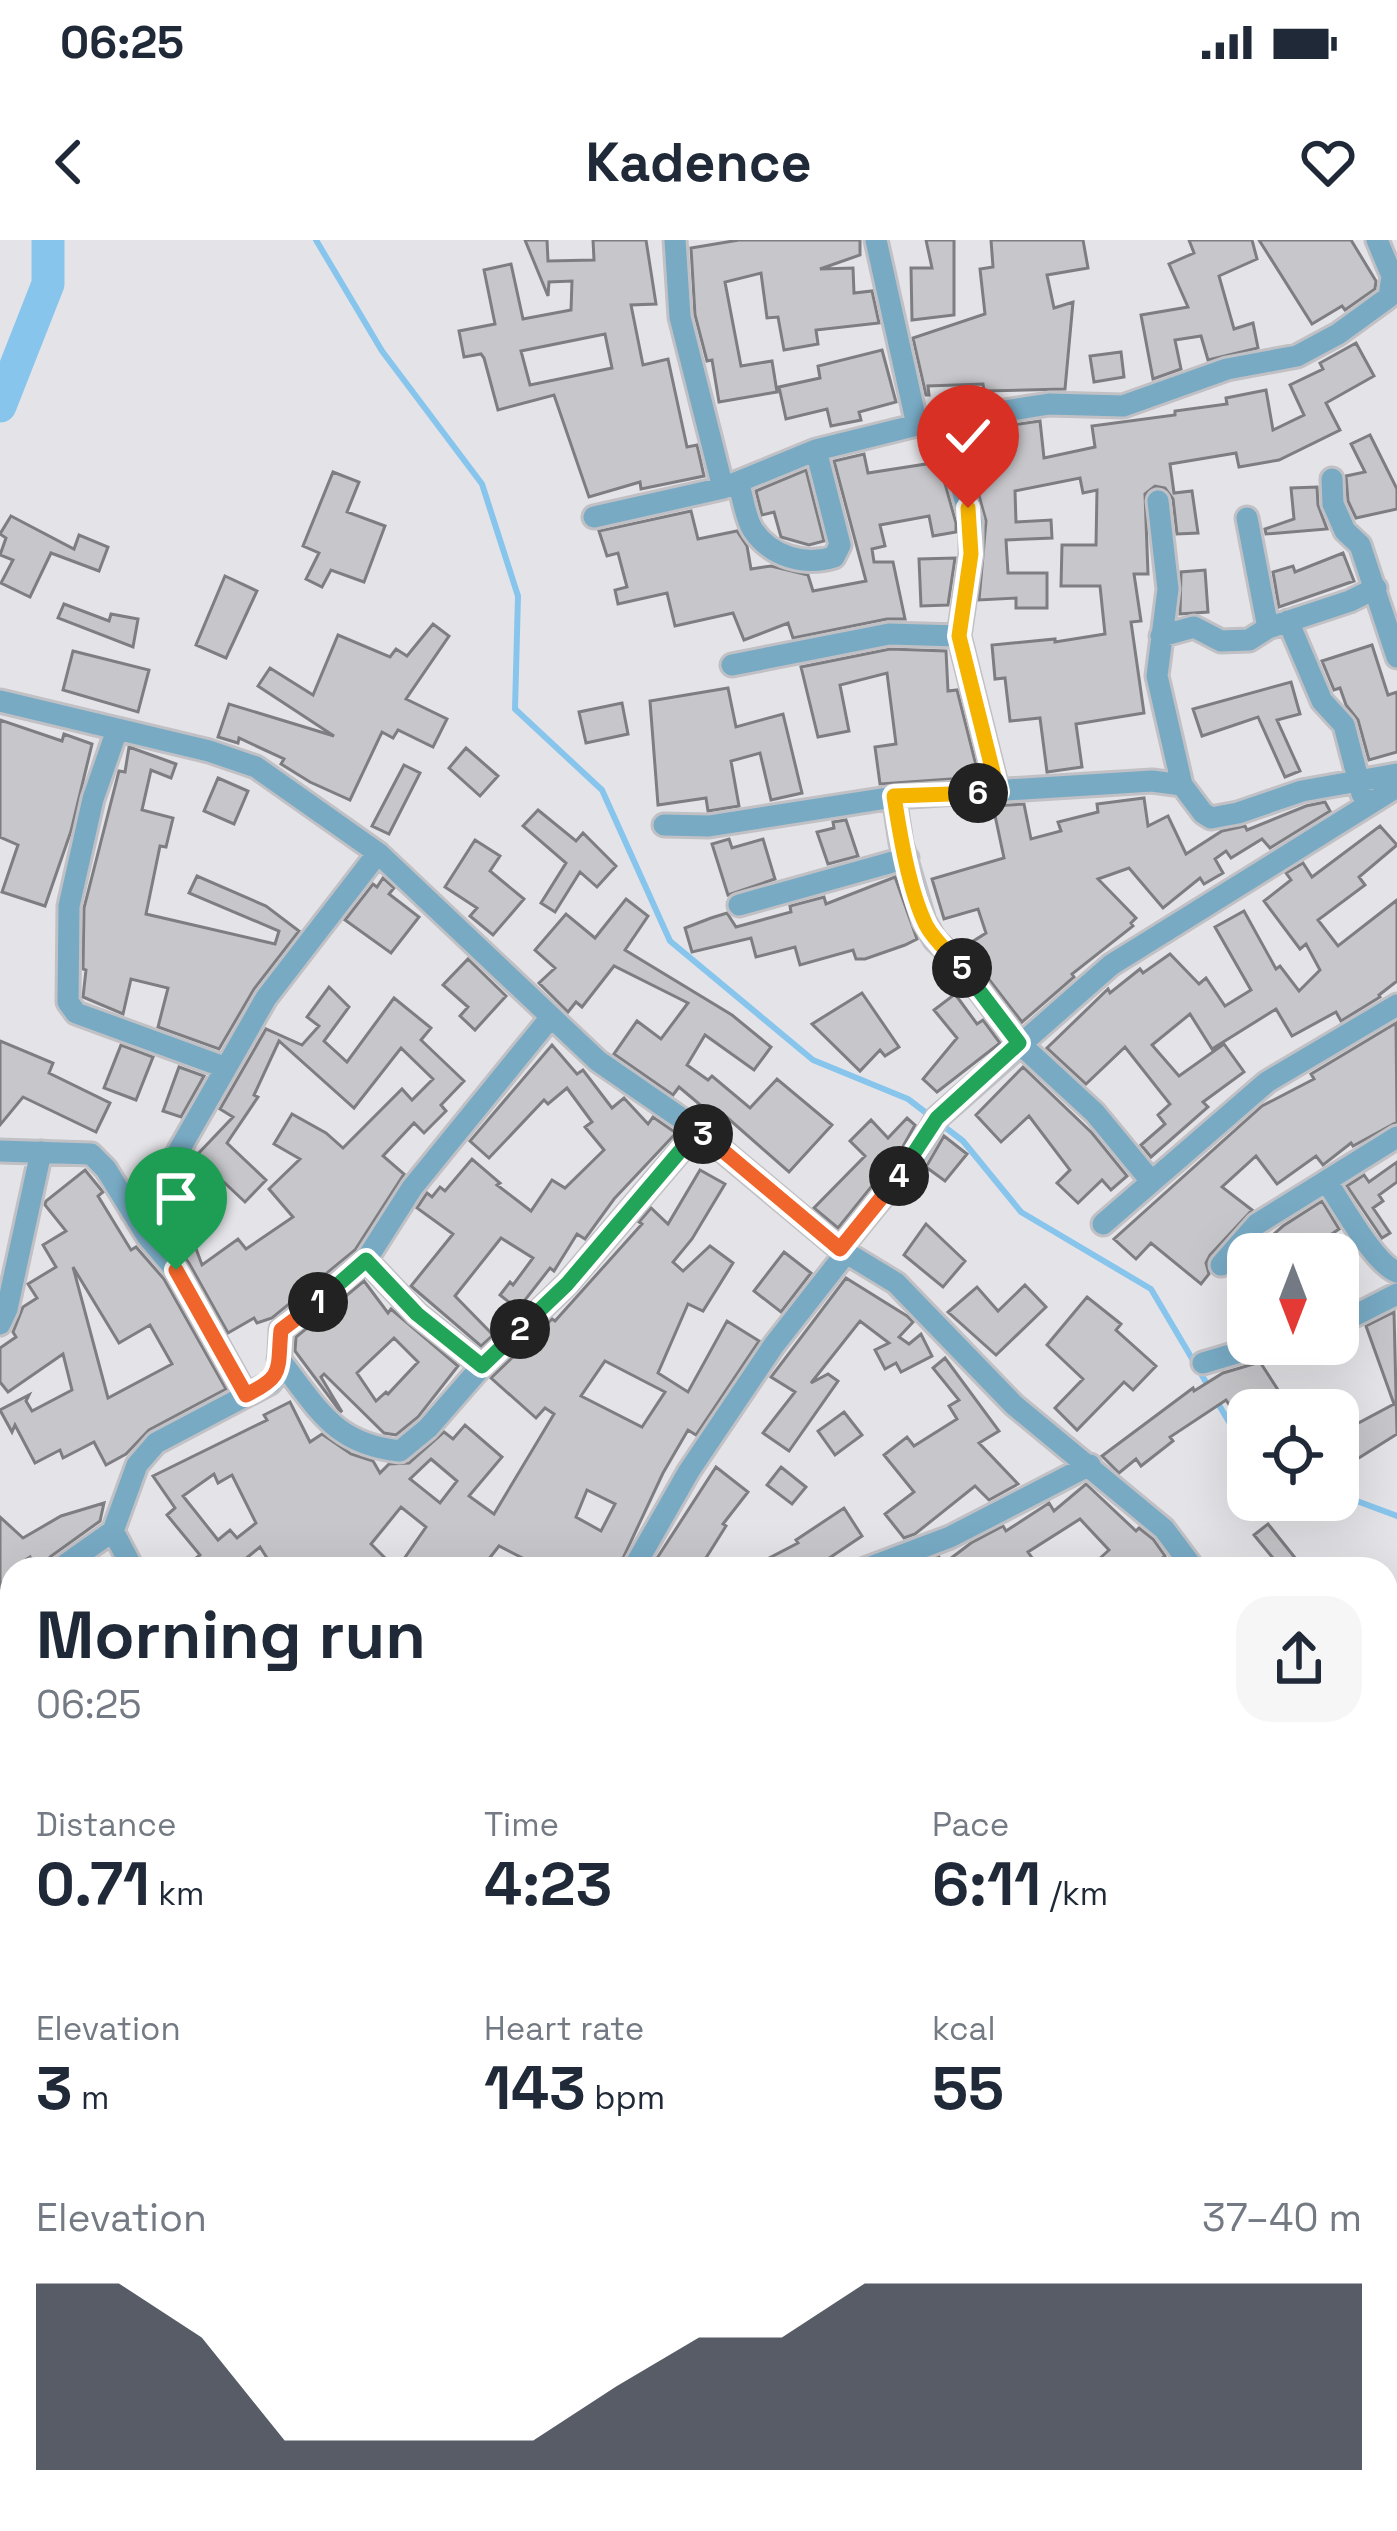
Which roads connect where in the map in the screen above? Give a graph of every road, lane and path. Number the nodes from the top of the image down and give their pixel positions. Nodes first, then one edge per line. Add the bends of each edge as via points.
1 (675, 240) edge
2 (876, 240) edge
3 (1377, 240) edge
4 (943, 422) junction
5 (917, 425) junction
6 (816, 450) junction
7 (1332, 479) dead end
8 (730, 485) junction
9 (1157, 501) dead end
10 (594, 517) dead end
11 (1247, 518) dead end
12 (1376, 588) junction
13 (1278, 624) junction
14 (959, 636) junction
15 (1160, 636) junction
16 (1397, 657) edge
17 (733, 665) dead end
18 (0, 701) edge
19 (117, 730) junction
20 (1397, 774) edge
21 (1360, 781) junction
22 (1182, 785) junction
23 (1397, 787) edge
24 (998, 792) junction
25 (894, 796) junction
26 (1364, 808) junction
27 (664, 825) dead end
28 (378, 853) junction
29 (907, 858) junction
30 (739, 905) dead end
31 (1397, 1006) edge
32 (551, 1017) junction
33 (1019, 1043) junction
34 (224, 1067) junction
35 (698, 1130) junction
36 (1397, 1137) edge
37 (0, 1151) edge
38 (41, 1152) junction
39 (1151, 1181) junction
40 (1327, 1181) junction
41 (132, 1212) junction
42 (1103, 1224) dead end
43 (843, 1251) junction
44 (366, 1260) junction
45 (1221, 1265) dead end
46 (1397, 1272) edge
47 (1397, 1294) edge
48 (1359, 1313) edge
49 (0, 1324) edge
50 (1227, 1356) edge
51 (279, 1359) junction
52 (1203, 1363) dead end
53 (482, 1366) junction
54 (246, 1395) junction
55 (1090, 1465) junction
56 (113, 1532) junction
57 (77, 1557) edge
58 (127, 1557) edge
59 (640, 1557) edge
60 (897, 1557) edge
61 (1185, 1557) edge

1 - 8 street via 680,316
2 - 5 street
3 - 4 street via 1392,276 1389,297 1297,356 1227,369 1123,406 1049,404
4 - 5 street
4 - 14 street via 971,520
5 - 6 street
6 - 8 street
6 - 8 street via 840,545 834,557 786,559 753,530
7 - 12 street via 1334,504
8 - 10 street
9 - 15 street via 1168,590
11 - 13 street
12 - 13 street
12 - 16 street
13 - 15 street via 1249,640 1221,641 1194,627
13 - 21 street via 1344,725
14 - 17 street via 889,634
14 - 24 street
15 - 22 street via 1157,676
18 - 19 street
19 - 28 street via 256,767
19 - 34 street via 69,905 68,1002 76,1013
20 - 21 street
21 - 22 street via 1211,818
21 - 26 street
22 - 24 street
23 - 26 street
24 - 25 street
25 - 27 street via 709,826
25 - 29 street
26 - 33 street via 1111,964
28 - 32 street
28 - 34 street via 266,998
29 - 30 street
29 - 33 street via 935,940
31 - 39 street via 1267,1082
32 - 35 street via 626,1084
32 - 44 street via 412,1188
33 - 39 street via 1095,1113
33 - 43 street via 937,1118
34 - 41 street via 162,1180
35 - 43 street
35 - 53 street via 567,1284
36 - 40 street
37 - 38 street
38 - 41 street via 91,1154
38 - 49 street
39 - 42 street
40 - 45 street via 1257,1224
40 - 46 street via 1387,1269
41 - 54 street via 176,1270
43 - 55 street via 896,1283 1014,1405
43 - 59 street via 688,1471
44 - 51 street via 281,1330
44 - 53 street
47 - 48 street
50 - 52 street
51 - 53 street via 333,1426 360,1444 400,1451
51 - 54 street via 270,1383
54 - 56 street via 156,1443 136,1465
55 - 60 street
55 - 61 street
56 - 57 street
56 - 58 street

